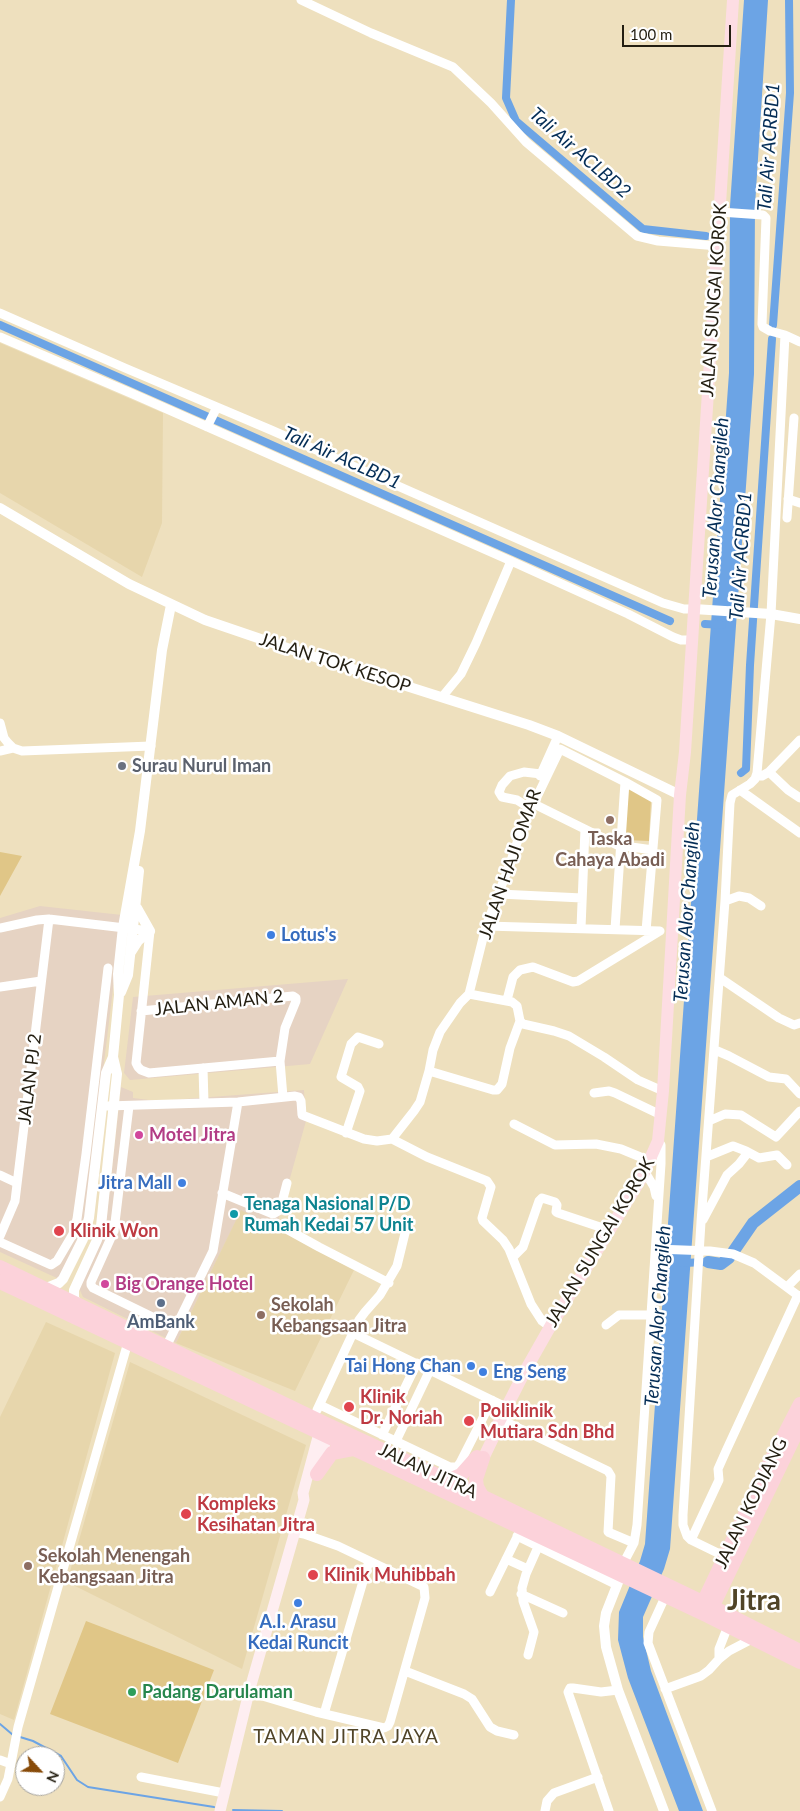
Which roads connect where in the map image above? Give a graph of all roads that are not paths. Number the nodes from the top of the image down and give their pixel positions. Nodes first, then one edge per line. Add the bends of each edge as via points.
1 (301, 0) edge
2 (732, 0) edge
3 (724, 213) junction
4 (718, 246) junction
5 (0, 313) edge
6 (786, 336) junction
7 (0, 337) edge
8 (800, 342) edge
9 (213, 417) junction
10 (782, 417) junction
11 (797, 419) edge
12 (788, 499) junction
13 (800, 503) edge
14 (0, 508) edge
15 (787, 518) dead end
16 (511, 561) junction
17 (171, 605) junction
18 (698, 609) junction
19 (767, 614) junction
20 (800, 619) edge
21 (692, 640) junction
22 (442, 697) junction
23 (0, 723) edge
24 (558, 736) junction
25 (800, 740) edge
26 (151, 746) junction
27 (13, 748) junction
28 (0, 751) edge
29 (769, 772) junction
30 (541, 774) junction
31 (756, 776) junction
32 (624, 782) junction
33 (740, 790) junction
34 (680, 795) junction
35 (800, 798) edge
36 (531, 804) junction
37 (585, 829) junction
38 (140, 831) junction
39 (800, 833) edge
40 (621, 846) junction
41 (652, 850) junction
42 (499, 894) junction
43 (582, 898) junction
44 (725, 901) junction
45 (761, 906) dead end
46 (136, 907) junction
47 (49, 919) junction
48 (486, 926) junction
49 (0, 928) edge
50 (128, 928) junction
51 (581, 928) junction
52 (615, 929) junction
53 (150, 930) junction
54 (646, 931) junction
55 (660, 931) junction
56 (673, 932) junction
57 (129, 955) junction
58 (108, 968) dead end
59 (720, 978) junction
60 (41, 981) junction
61 (0, 987) edge
62 (470, 994) junction
63 (119, 995) junction
64 (507, 1000) junction
65 (141, 1011) junction
66 (520, 1021) junction
67 (800, 1023) edge
68 (379, 1044) dead end
69 (715, 1050) junction
70 (112, 1057) junction
71 (280, 1060) junction
72 (204, 1068) junction
73 (429, 1071) junction
74 (663, 1091) junction
75 (594, 1093) dead end
76 (800, 1094) edge
77 (283, 1097) junction
78 (238, 1102) junction
79 (204, 1103) junction
80 (102, 1106) junction
81 (128, 1106) junction
82 (113, 1107) junction
83 (800, 1111) edge
84 (660, 1115) junction
85 (709, 1121) junction
86 (514, 1124) dead end
87 (346, 1133) junction
88 (392, 1138) junction
89 (658, 1141) junction
90 (746, 1151) junction
91 (706, 1157) junction
92 (786, 1165) dead end
93 (647, 1167) junction
94 (0, 1175) edge
95 (17, 1183) junction
96 (287, 1183) dead end
97 (222, 1193) junction
98 (658, 1203) junction
99 (701, 1222) junction
100 (281, 1226) dead end
101 (407, 1226) dead end
102 (609, 1230) junction
103 (0, 1236) edge
104 (0, 1242) edge
105 (659, 1249) junction
106 (698, 1253) junction
107 (513, 1256) junction
108 (0, 1268) edge
109 (800, 1274) edge
110 (0, 1282) edge
111 (388, 1283) junction
112 (788, 1286) junction
113 (44, 1289) junction
114 (799, 1296) edge
115 (78, 1305) junction
116 (651, 1315) junction
117 (606, 1325) dead end
118 (550, 1327) junction
119 (175, 1328) junction
120 (353, 1333) junction
121 (128, 1342) junction
122 (166, 1347) junction
123 (417, 1364) junction
124 (430, 1370) junction
125 (492, 1400) junction
126 (800, 1404) edge
127 (506, 1407) junction
128 (322, 1423) junction
129 (498, 1423) junction
130 (800, 1425) edge
131 (382, 1434) junction
132 (396, 1441) junction
133 (354, 1450) junction
134 (480, 1458) junction
135 (317, 1474) junction
136 (444, 1478) junction
137 (463, 1494) junction
138 (482, 1496) junction
139 (304, 1500) junction
140 (294, 1532) junction
141 (519, 1532) junction
142 (690, 1540) junction
143 (540, 1542) junction
144 (634, 1543) junction
145 (506, 1559) junction
146 (728, 1560) junction
147 (369, 1561) junction
148 (528, 1570) junction
149 (623, 1573) junction
150 (662, 1589) junction
151 (490, 1592) dead end
152 (522, 1594) junction
153 (706, 1609) junction
154 (563, 1613) dead end
155 (730, 1621) junction
156 (752, 1639) junction
157 (800, 1651) edge
158 (528, 1655) dead end
159 (719, 1658) junction
160 (800, 1662) edge
161 (405, 1671) junction
162 (665, 1689) junction
163 (618, 1690) junction
164 (249, 1692) junction
165 (324, 1714) junction
166 (514, 1735) dead end
167 (0, 1760) edge
168 (12, 1764) junction
169 (141, 1777) dead end
170 (598, 1777) junction
171 (224, 1793) junction
172 (0, 1797) edge
173 (220, 1811) edge
174 (545, 1811) edge
175 (608, 1811) edge
176 (664, 1811) edge
177 (712, 1811) edge

1 - 4 street via 453,67 526,142 637,236 658,242
2 - 3 main road, JALAN SUNGAI KOROK via 726,91
3 - 4 main road, JALAN SUNGAI KOROK
3 - 6 street via 765,216 762,324 770,331
4 - 18 main road, JALAN SUNGAI KOROK
5 - 9 street
6 - 8 street
6 - 10 street
7 - 9 street
9 - 16 street
9 - 18 street via 663,603
10 - 11 street
10 - 19 street
11 - 12 street
12 - 13 street
12 - 15 street
14 - 17 street, JALAN TOK KESOP
16 - 21 street via 673,637
16 - 22 street via 461,674
17 - 22 street, JALAN TOK KESOP via 244,634
17 - 26 street via 162,650
18 - 19 street
18 - 21 main road, JALAN SUNGAI KOROK
19 - 20 street
19 - 31 street
21 - 34 main road, JALAN SUNGAI KOROK
22 - 24 street, JALAN TOK KESOP
23 - 27 street via 4,738
24 - 30 street, JALAN HAJI OMAR
24 - 34 street, JALAN TOK KESOP
25 - 29 street
26 - 27 street via 27,751
26 - 38 street
27 - 28 street
29 - 31 street
29 - 35 street
30 - 36 street, JALAN HAJI OMAR
30 - 36 street via 524,772 510,776 499,792 502,797
31 - 33 street
32 - 36 street via 560,749
32 - 40 street
32 - 41 street via 657,800
33 - 39 street
33 - 44 street via 730,799
34 - 56 main road, JALAN SUNGAI KOROK
36 - 37 street
36 - 42 street, JALAN HAJI OMAR
37 - 40 street
37 - 43 street
38 - 46 street
38 - 50 street
40 - 41 street
40 - 52 street
41 - 54 street
42 - 43 street
42 - 48 street, JALAN HAJI OMAR
43 - 51 street
44 - 45 street via 739,896
44 - 59 street
46 - 50 street
46 - 53 street
47 - 49 street
47 - 50 street
47 - 60 street, JALAN PJ 2
48 - 51 street
48 - 62 street, JALAN HAJI OMAR
50 - 53 street
50 - 57 street
50 - 63 street via 118,974
51 - 52 street
52 - 54 street
53 - 57 street
53 - 65 street
54 - 55 street
55 - 56 street
55 - 64 street via 578,981 533,967 520,970 513,977
56 - 74 main road, JALAN SUNGAI KOROK
57 - 63 street via 128,975
58 - 104 street via 76,1227 57,1261 51,1265
59 - 67 street via 779,1018 794,1025
59 - 69 street
60 - 61 street
60 - 95 street, JALAN PJ 2
62 - 64 street
62 - 73 street via 440,1032
63 - 70 street
64 - 66 street via 516,1006
65 - 71 street, JALAN AMAN 2 via 293,996 296,998 285,1028
65 - 72 street via 136,1063 141,1070 149,1073
66 - 73 street via 502,1084 497,1090
66 - 74 street via 569,1036 638,1080
68 - 87 street via 358,1037 351,1044 341,1077 360,1090
69 - 76 street via 768,1077 786,1079
69 - 85 street
70 - 80 street via 106,1073
70 - 82 street via 117,1074
71 - 72 street
71 - 77 street
72 - 79 street
73 - 88 street via 420,1102
74 - 84 main road, JALAN SUNGAI KOROK
75 - 84 street via 615,1093
77 - 78 street
77 - 87 street via 299,1097 302,1115
78 - 79 street
78 - 97 street
79 - 81 street
80 - 82 street
80 - 113 street via 87,1230 63,1278
81 - 82 street
81 - 119 street via 114,1231 91,1285
82 - 115 street via 101,1226 74,1290
83 - 85 street via 776,1136 741,1115 725,1114
84 - 89 main road, JALAN SUNGAI KOROK
85 - 91 street
86 - 93 street via 555,1145 608,1146
87 - 88 street via 378,1141
88 - 107 street via 427,1157 489,1183 491,1187 482,1218
89 - 93 main road, JALAN SUNGAI KOROK
89 - 98 street via 662,1150
90 - 91 street via 733,1146
90 - 92 street via 761,1158 777,1155
90 - 99 street via 739,1164 727,1175
91 - 99 street
93 - 98 street
93 - 102 main road, JALAN SUNGAI KOROK
94 - 95 street
95 - 103 street, JALAN PJ 2 via 14,1207
96 - 97 street via 280,1210 273,1214
97 - 119 street via 213,1251
98 - 105 street
99 - 106 street
100 - 111 street
101 - 111 street via 397,1266
102 - 107 street via 558,1213 556,1202 542,1198 523,1247
102 - 118 main road, JALAN SUNGAI KOROK
105 - 106 street
105 - 116 street
106 - 112 street via 721,1252 744,1257
106 - 142 street via 683,1515 684,1532
107 - 118 street via 531,1304
108 - 113 highway, JALAN JITRA
109 - 112 street
110 - 121 highway, JALAN JITRA
111 - 120 street
112 - 114 street
113 - 115 highway, JALAN JITRA
114 - 142 street via 723,1457 718,1480
115 - 122 highway, JALAN JITRA
116 - 117 street via 619,1315
116 - 144 street
118 - 127 main road, JALAN SUNGAI KOROK
119 - 122 street
120 - 123 street
120 - 128 street
121 - 128 highway, JALAN JITRA
121 - 168 street via 18,1727
122 - 128 highway, JALAN JITRA
123 - 124 street
123 - 131 street
124 - 125 street
124 - 132 street
125 - 127 street
125 - 132 street via 458,1466 450,1467
126 - 146 highway, JALAN KODIANG via 766,1470
127 - 129 main road, JALAN SUNGAI KOROK
128 - 131 street
128 - 133 highway, JALAN JITRA
128 - 135 main road
128 - 136 highway, JALAN JITRA
128 - 139 main road via 303,1493
129 - 134 main road, JALAN SUNGAI KOROK
129 - 144 street via 608,1471 611,1476 608,1532
130 - 146 highway, JALAN KODIANG
131 - 132 street
133 - 135 highway via 332,1453
133 - 137 highway, JALAN JITRA
134 - 136 highway via 460,1475
134 - 137 main road, JALAN SUNGAI KOROK
134 - 138 highway via 476,1479
135 - 139 main road
136 - 137 highway, JALAN JITRA
137 - 138 highway, JALAN JITRA
137 - 141 highway, JALAN JITRA
138 - 149 highway, JALAN JITRA
139 - 140 main road
140 - 147 street via 320,1539
140 - 164 main road
141 - 143 highway, JALAN JITRA
141 - 145 street
142 - 146 street
143 - 148 street
143 - 149 highway, JALAN JITRA
144 - 149 street
145 - 148 street
145 - 151 street
146 - 150 highway via 706,1583 690,1588
146 - 153 highway, JALAN KODIANG
146 - 155 highway
147 - 161 street via 420,1584 426,1592
147 - 165 street
148 - 152 street
149 - 150 highway, JALAN JITRA
149 - 163 street via 606,1613 604,1638
150 - 153 highway, JALAN JITRA
150 - 162 street via 647,1638
152 - 154 street
152 - 158 street via 534,1632
153 - 155 highway, JALAN JITRA
155 - 156 highway, JALAN JITRA
155 - 157 highway, JALAN JITRA
155 - 159 street via 719,1649
156 - 159 street
156 - 160 highway, JALAN JITRA
159 - 162 street via 700,1676
161 - 165 street via 388,1726 384,1728
161 - 166 street via 464,1694 472,1699 490,1727
162 - 177 street
163 - 170 street via 602,1692 570,1688 568,1692
163 - 176 street
164 - 165 street
164 - 171 main road
167 - 168 street
168 - 172 street
169 - 171 street
170 - 174 street via 554,1793 547,1801
170 - 175 street
171 - 173 main road

